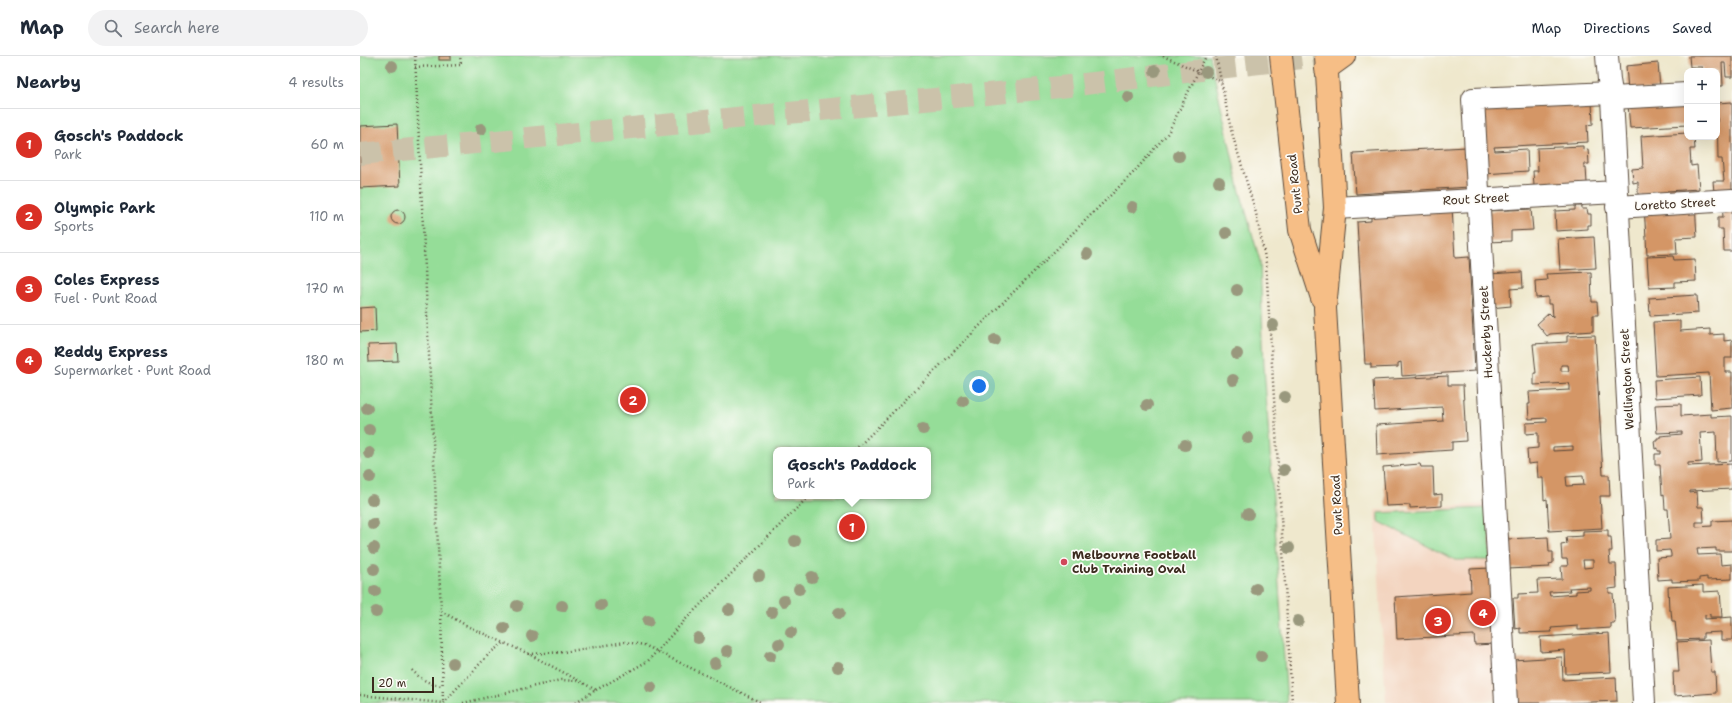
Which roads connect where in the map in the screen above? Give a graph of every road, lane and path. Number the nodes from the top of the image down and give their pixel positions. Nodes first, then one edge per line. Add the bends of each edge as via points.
1 (414, 56) edge
2 (460, 56) edge
3 (1163, 56) edge
4 (1206, 56) edge
5 (1216, 56) edge
6 (1281, 56) edge
7 (1344, 56) edge
8 (1608, 56) edge
9 (1326, 62) edge
10 (415, 67) junction
11 (1199, 71) junction
12 (1222, 82) junction
13 (1684, 94) edge
14 (1612, 95) junction
15 (1478, 199) junction
16 (1617, 199) junction
17 (1732, 200) edge
18 (1335, 208) junction
19 (1325, 308) junction
20 (858, 447) edge
21 (805, 499) edge
22 (441, 610) junction
23 (504, 642) junction
24 (658, 651) junction
25 (529, 654) junction
26 (412, 670) dead end
27 (584, 683) junction
28 (442, 686) junction
29 (596, 690) junction
30 (360, 695) edge
31 (442, 703) edge
32 (463, 703) edge
33 (574, 703) edge
34 (762, 703) edge
35 (1292, 703) edge
36 (1348, 703) edge
37 (1506, 703) edge
38 (1644, 703) edge

1 - 10 path
2 - 10 path via 461,65
3 - 11 path
4 - 11 path
5 - 12 path
6 - 19 main road, Punt Road via 1300,230
7 - 9 main road
8 - 14 street, Wellington Street
9 - 18 main road, Punt Road
10 - 22 path
11 - 12 path
11 - 20 path via 1168,133 1134,172
12 - 35 path via 1231,130 1256,213 1266,263
13 - 14 street
14 - 15 street, Huckerby Street via 1472,99
14 - 16 street, Wellington Street
15 - 16 street, Rout Street
15 - 18 street, Rout Street
15 - 37 street, Huckerby Street
16 - 17 street, Loretto Street
16 - 38 street, Wellington Street
18 - 19 main road, Punt Road
19 - 36 main road, Punt Road
21 - 24 path via 684,621
22 - 23 path via 469,627
22 - 28 path
23 - 25 path
23 - 28 path via 491,652 443,703
24 - 25 path via 644,645 625,642 564,652
24 - 29 path via 648,661
24 - 34 path
25 - 27 path
26 - 28 path via 420,678
27 - 29 path
27 - 32 path via 561,680
29 - 33 path
30 - 31 path

